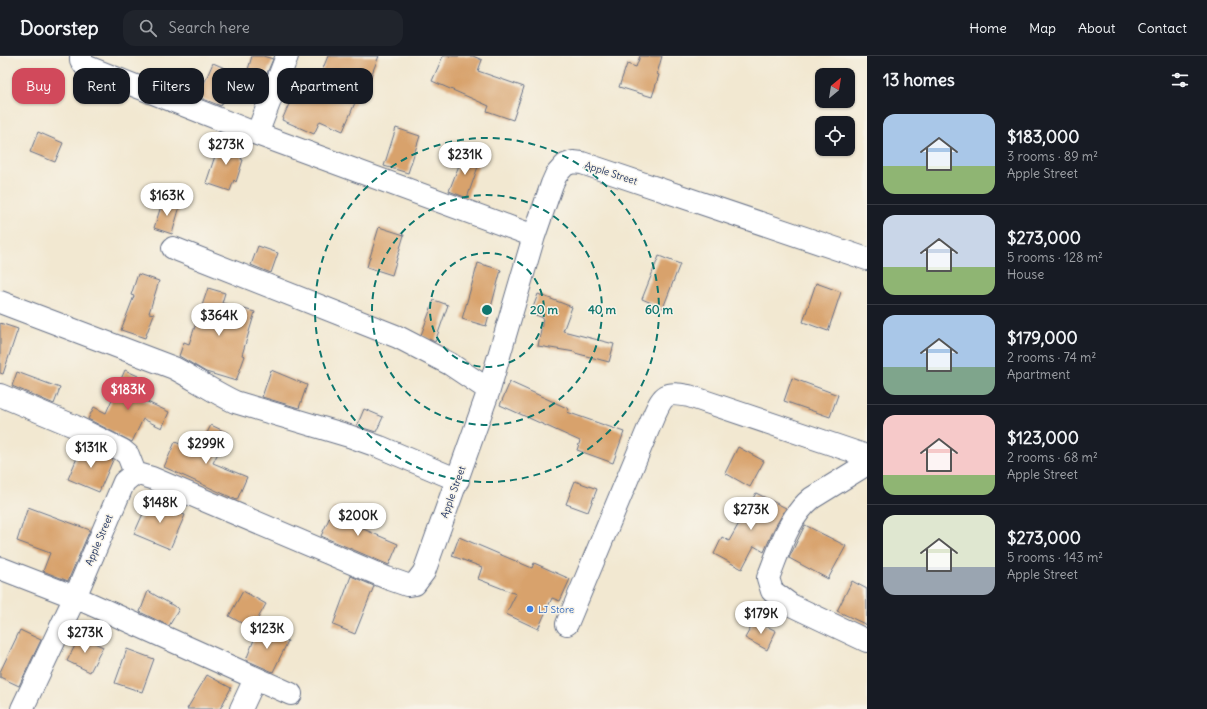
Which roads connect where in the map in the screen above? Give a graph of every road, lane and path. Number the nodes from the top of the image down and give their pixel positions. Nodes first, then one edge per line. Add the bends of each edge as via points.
1 (81, 56) edge
2 (287, 56) edge
3 (257, 134) junction
4 (534, 236) junction
5 (173, 248) dead end
6 (867, 259) edge
7 (0, 302) edge
8 (489, 390) junction
9 (0, 395) edge
10 (867, 456) edge
11 (867, 464) edge
12 (135, 473) junction
13 (458, 480) junction
14 (0, 568) edge
15 (75, 597) junction
16 (567, 624) dead end
17 (867, 641) edge
18 (255, 679) junction
19 (291, 694) dead end
20 (22, 709) edge
21 (241, 709) edge

1 - 3 street via 85,66
2 - 3 street
3 - 4 street
4 - 6 street, Apple Street via 552,184 560,169 573,162
4 - 8 street, Apple Street
5 - 8 street via 398,338 450,364
7 - 13 street via 174,368 235,402 349,436
8 - 13 street, Apple Street
9 - 12 street via 74,426 122,450 128,455
10 - 16 street via 689,396 667,396 661,401 654,415
11 - 17 street via 804,504 791,524 768,578 772,590 791,605
12 - 13 street, Apple Street via 407,585 414,584 424,572
12 - 15 street, Apple Street via 124,482
14 - 15 street
15 - 18 street
15 - 20 street, Apple Street
18 - 19 street
18 - 21 street

